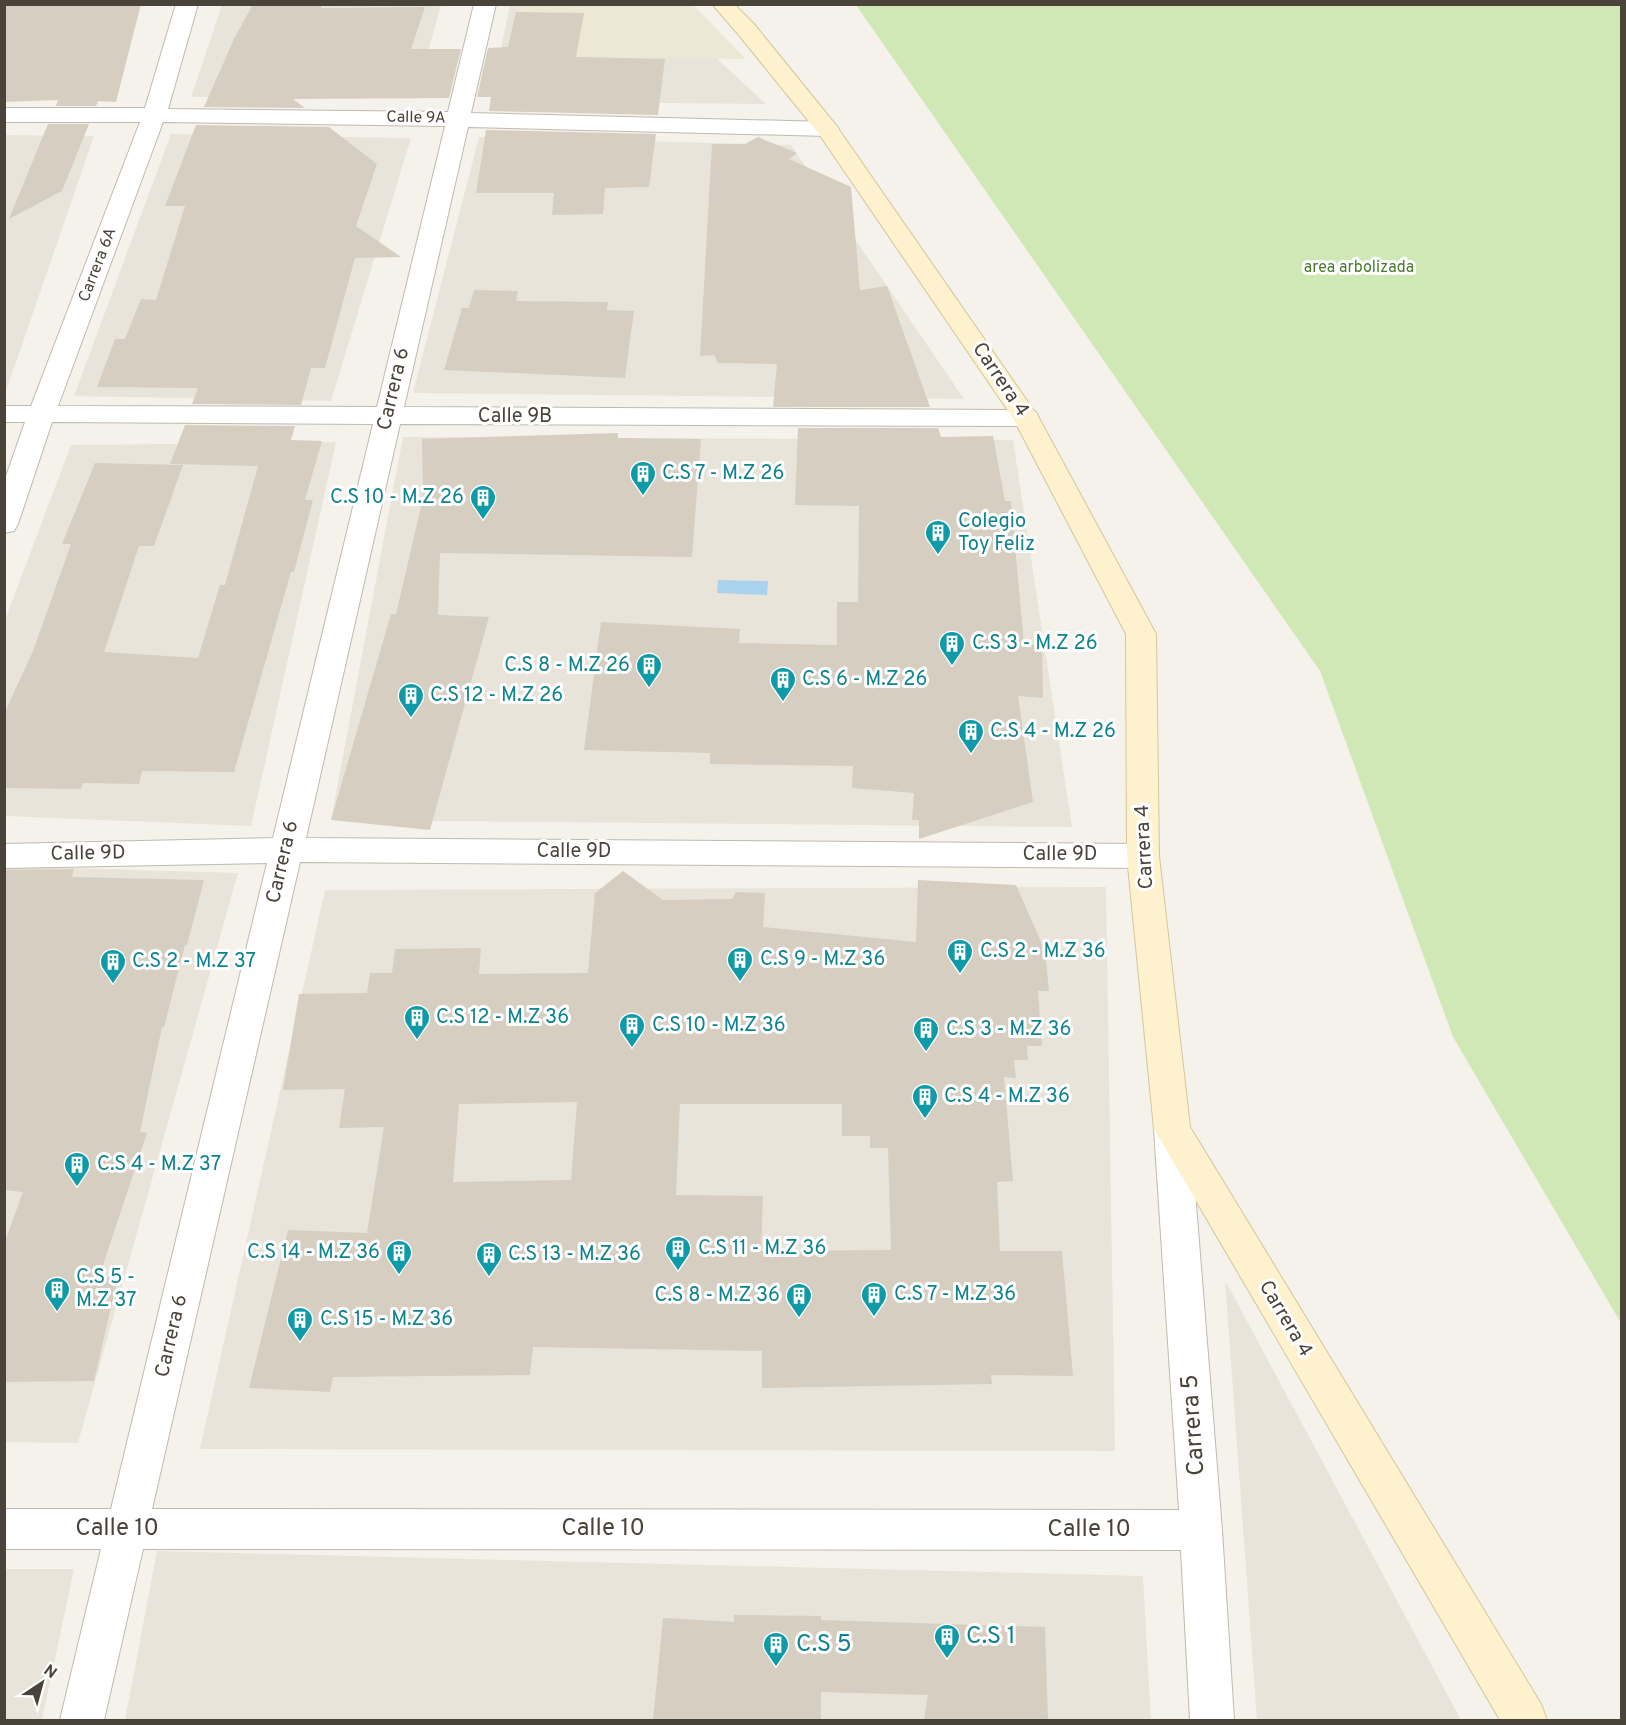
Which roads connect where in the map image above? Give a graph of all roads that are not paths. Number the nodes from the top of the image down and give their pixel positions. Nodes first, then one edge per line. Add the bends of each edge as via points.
1 (187, 4) edge
2 (485, 4) edge
3 (722, 4) edge
4 (155, 114) junction
5 (4, 115) edge
6 (458, 118) junction
7 (827, 129) junction
8 (4, 414) edge
9 (41, 415) junction
10 (388, 416) junction
11 (1026, 418) junction
12 (4, 524) edge
13 (286, 850) junction
14 (4, 856) edge
15 (1143, 856) junction
16 (1172, 1129) junction
17 (127, 1528) junction
18 (4, 1529) edge
19 (1202, 1530) junction
20 (82, 1720) edge
21 (1212, 1720) edge
22 (1525, 1720) edge

1 - 4 street, Carrera 6A
2 - 6 street, Carrera 6
3 - 7 main road, Carrera 4
4 - 5 street, Calle 9A
4 - 6 street, Calle 9A
4 - 9 street, Carrera 6A
6 - 7 street, Calle 9A
6 - 10 street, Carrera 6
7 - 11 main road, Carrera 4
8 - 9 street, Calle 9B
9 - 10 street, Calle 9B
9 - 12 street, Carrera 6A
10 - 11 street, Calle 9B
10 - 13 street, Carrera 6
11 - 15 main road, Carrera 4 via 1141,634
13 - 14 street, Calle 9D
13 - 15 street, Calle 9D
13 - 17 street, Carrera 6
15 - 16 main road, Carrera 4
16 - 19 street, Carrera 5
16 - 22 main road, Carrera 4
17 - 18 street, Calle 10
17 - 19 street, Calle 10
17 - 20 street, Carrera 6
19 - 21 street, Carrera 5

